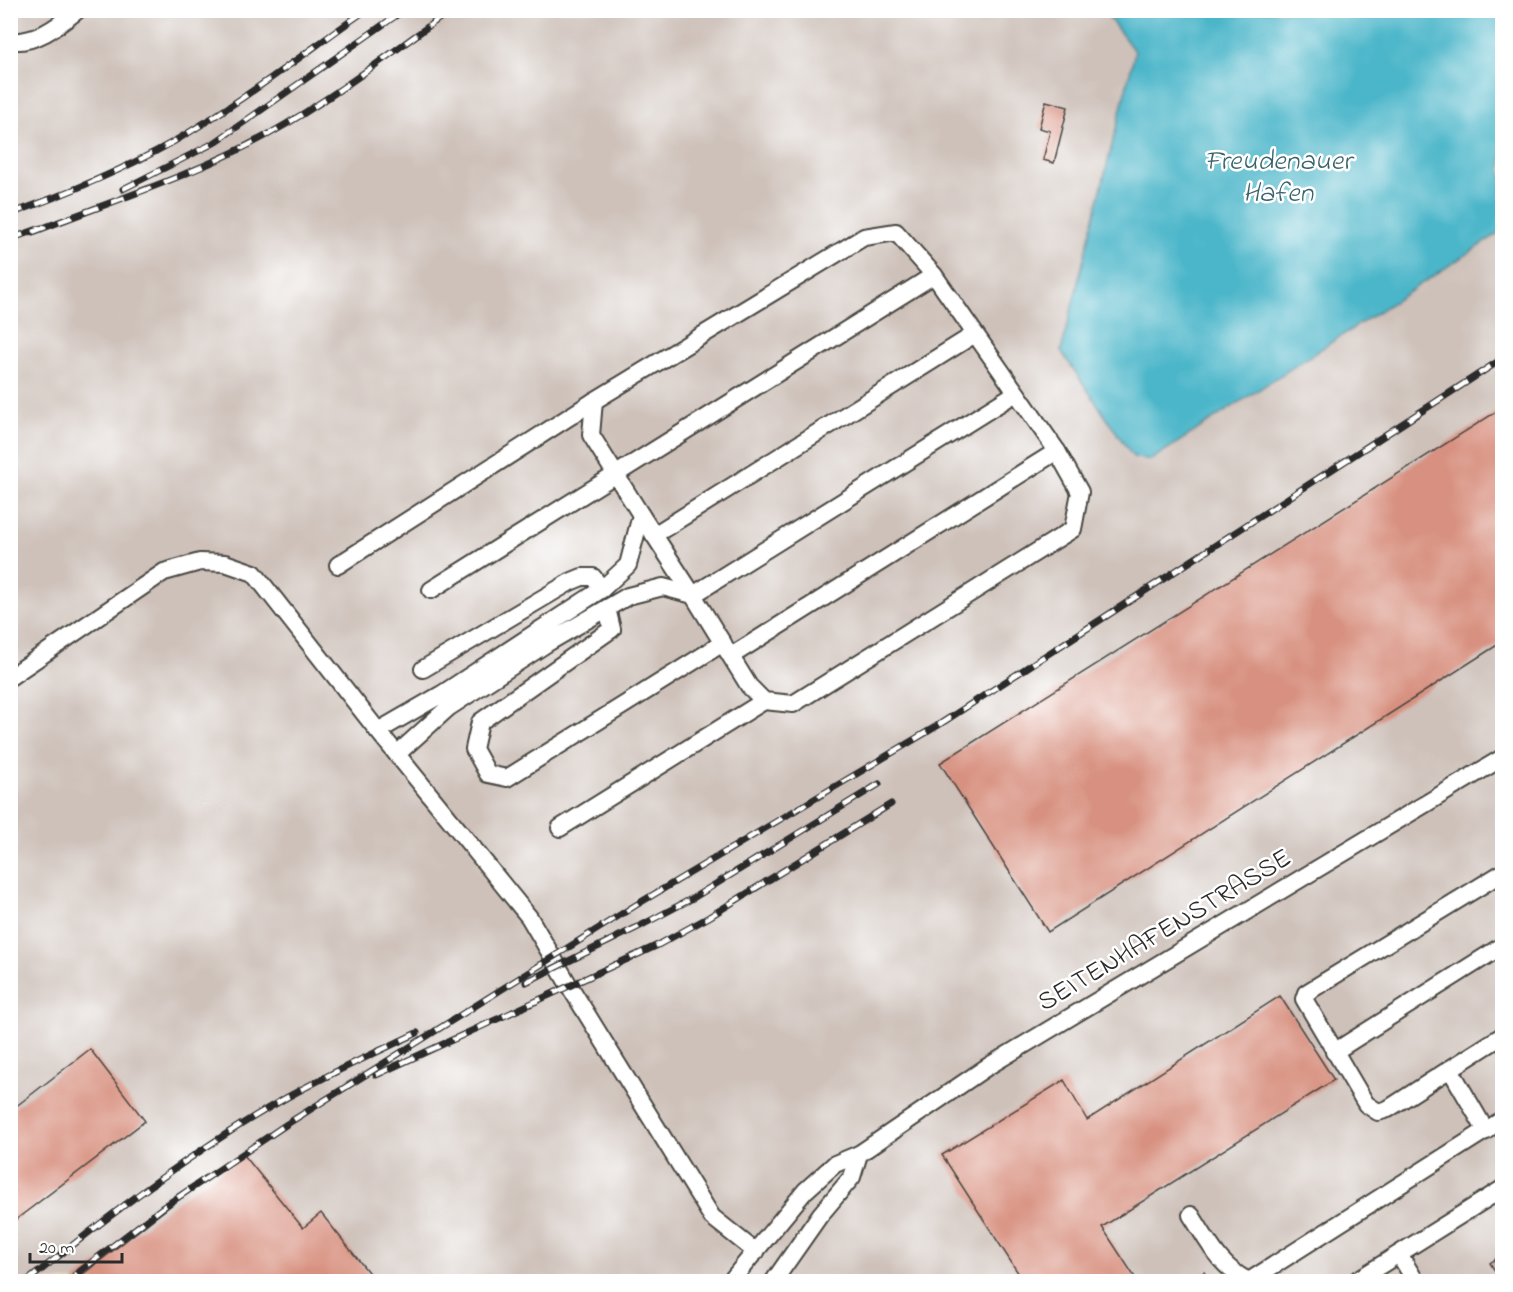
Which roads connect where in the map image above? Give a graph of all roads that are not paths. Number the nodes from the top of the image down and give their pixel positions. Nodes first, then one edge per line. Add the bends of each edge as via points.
1 (78, 10) edge
2 (10, 41) edge
3 (934, 275) junction
4 (975, 334) junction
5 (1016, 393) junction
6 (594, 400) junction
7 (1057, 451) junction
8 (617, 474) junction
9 (641, 515) junction
10 (654, 535) junction
11 (338, 565) dead end
12 (602, 589) junction
13 (431, 590) dead end
14 (693, 595) junction
15 (607, 608) junction
16 (727, 649) junction
17 (423, 669) dead end
18 (10, 677) edge
19 (764, 701) junction
20 (378, 731) junction
21 (397, 754) junction
22 (1503, 758) edge
23 (560, 828) dead end
24 (1503, 873) edge
25 (1503, 946) edge
26 (1503, 1036) edge
27 (1335, 1052) junction
28 (1450, 1069) junction
29 (1503, 1120) edge
30 (1486, 1131) junction
31 (859, 1155) junction
32 (1503, 1189) edge
33 (1191, 1215) dead end
34 (756, 1252) junction
35 (1399, 1254) junction
36 (730, 1281) edge
37 (774, 1281) edge
38 (1354, 1281) edge
39 (1416, 1281) edge

1 - 2 lane via 33,39
3 - 4 lane
3 - 6 lane via 896,232 864,237
3 - 8 lane
4 - 5 lane
4 - 10 lane
5 - 7 lane
5 - 14 lane
6 - 8 lane via 591,435
6 - 11 lane
7 - 16 lane
7 - 19 lane via 1080,492 1074,529 793,704
8 - 9 lane
8 - 13 lane
9 - 10 lane
9 - 12 lane via 628,565
10 - 14 lane
12 - 17 lane via 593,577 570,582
12 - 20 lane via 442,694
14 - 15 lane via 663,588 628,596
14 - 16 lane
15 - 16 lane via 612,629 480,722 474,749 488,774 507,778
15 - 21 lane via 448,708
16 - 19 lane via 749,686
18 - 20 lane via 164,572 200,562 225,563 254,573
19 - 23 lane
20 - 21 lane
21 - 34 lane via 529,917 712,1217
22 - 31 lane, SEITENHAFENSTRASSE via 987,1067
24 - 27 lane via 1306,993 1304,1002
25 - 27 lane
26 - 28 lane
27 - 28 lane via 1366,1104 1378,1112
28 - 30 lane
29 - 30 lane
30 - 33 lane via 1249,1281 1226,1267
31 - 34 lane, SEITENHAFENSTRASSE via 835,1164 805,1191
31 - 37 lane via 852,1177
32 - 35 lane
34 - 36 lane, SEITENHAFENSTRASSE
35 - 38 lane
35 - 39 lane

